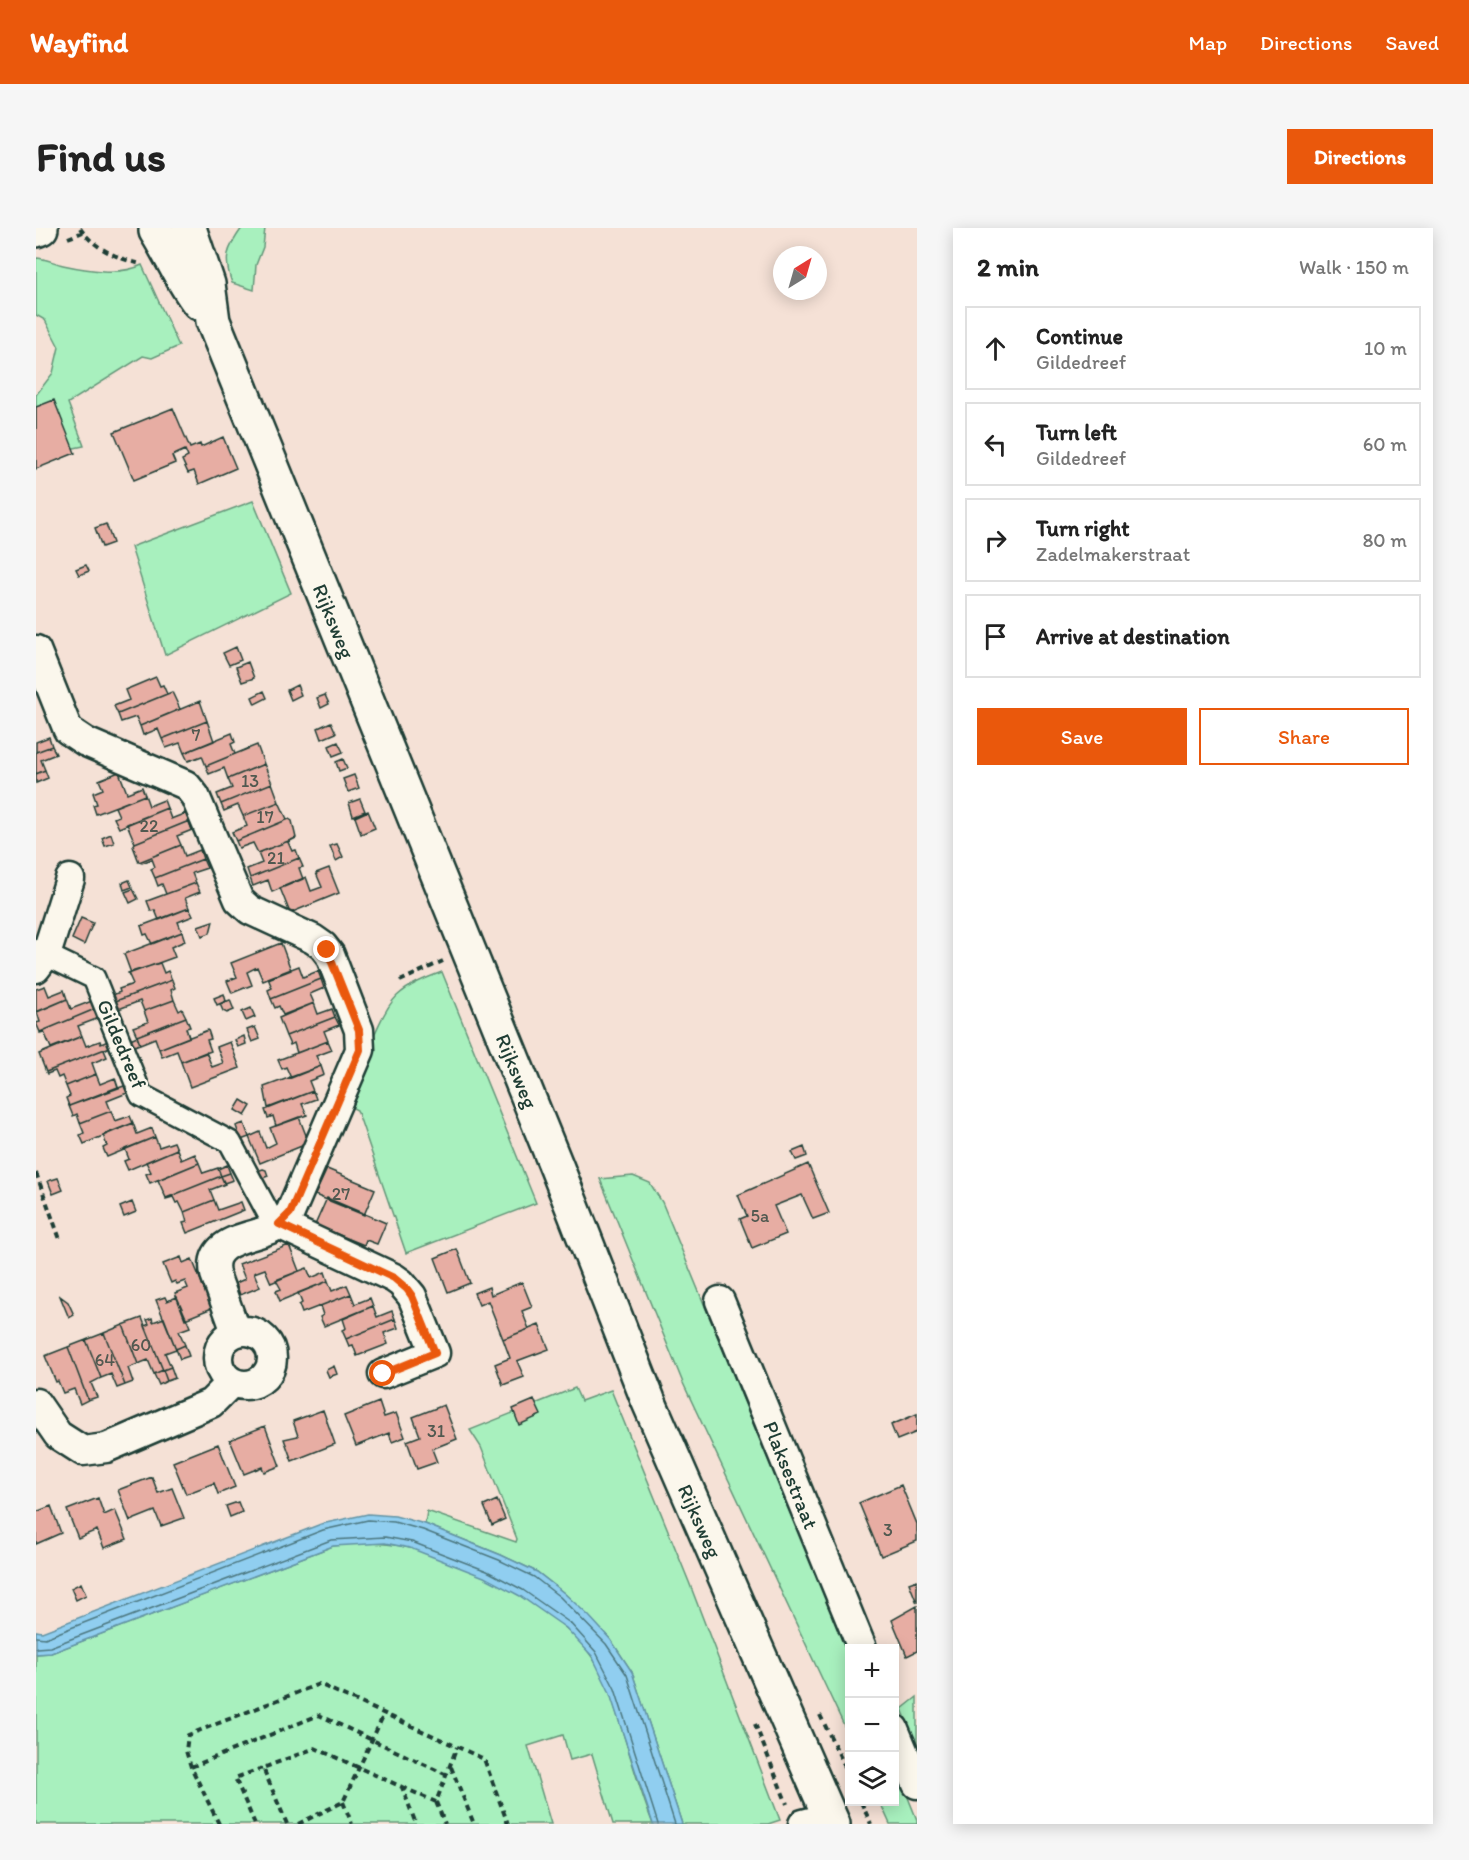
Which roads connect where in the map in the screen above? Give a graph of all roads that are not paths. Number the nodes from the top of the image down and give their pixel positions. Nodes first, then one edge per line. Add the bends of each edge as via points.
1 (41, 228) edge
2 (189, 228) edge
3 (153, 229) edge
4 (36, 230) edge
5 (213, 321) junction
6 (36, 650) edge
7 (70, 879) dead end
8 (39, 958) edge
9 (279, 1224) junction
10 (720, 1301) dead end
11 (236, 1332) junction
12 (383, 1374) dead end
13 (232, 1382) junction
14 (36, 1403) edge
15 (860, 1644) edge
16 (899, 1741) edge
17 (917, 1784) edge
18 (822, 1822) edge

1 - 4 street
2 - 5 street, Rijksweg via 208,284
3 - 5 street, Rijksweg via 189,290
5 - 18 street, Rijksweg
6 - 9 street via 68,730 86,742 186,785 195,796 239,900 250,910 319,942 330,955 359,1030 360,1050 290,1213
7 - 8 street, Gildedreef
8 - 9 street, Gildedreef via 94,978 141,1095 230,1142
9 - 11 street via 228,1242 215,1258 214,1274
9 - 12 street, Gildedreef via 394,1278 412,1296 435,1353
10 - 15 street, Plaksestraat
11 - 13 street via 223,1341 219,1354 220,1368
11 - 13 street via 248,1330 262,1336 271,1347 273,1363 266,1376 254,1384 240,1386
13 - 14 street via 211,1404 106,1448 83,1450 58,1435
16 - 17 street

